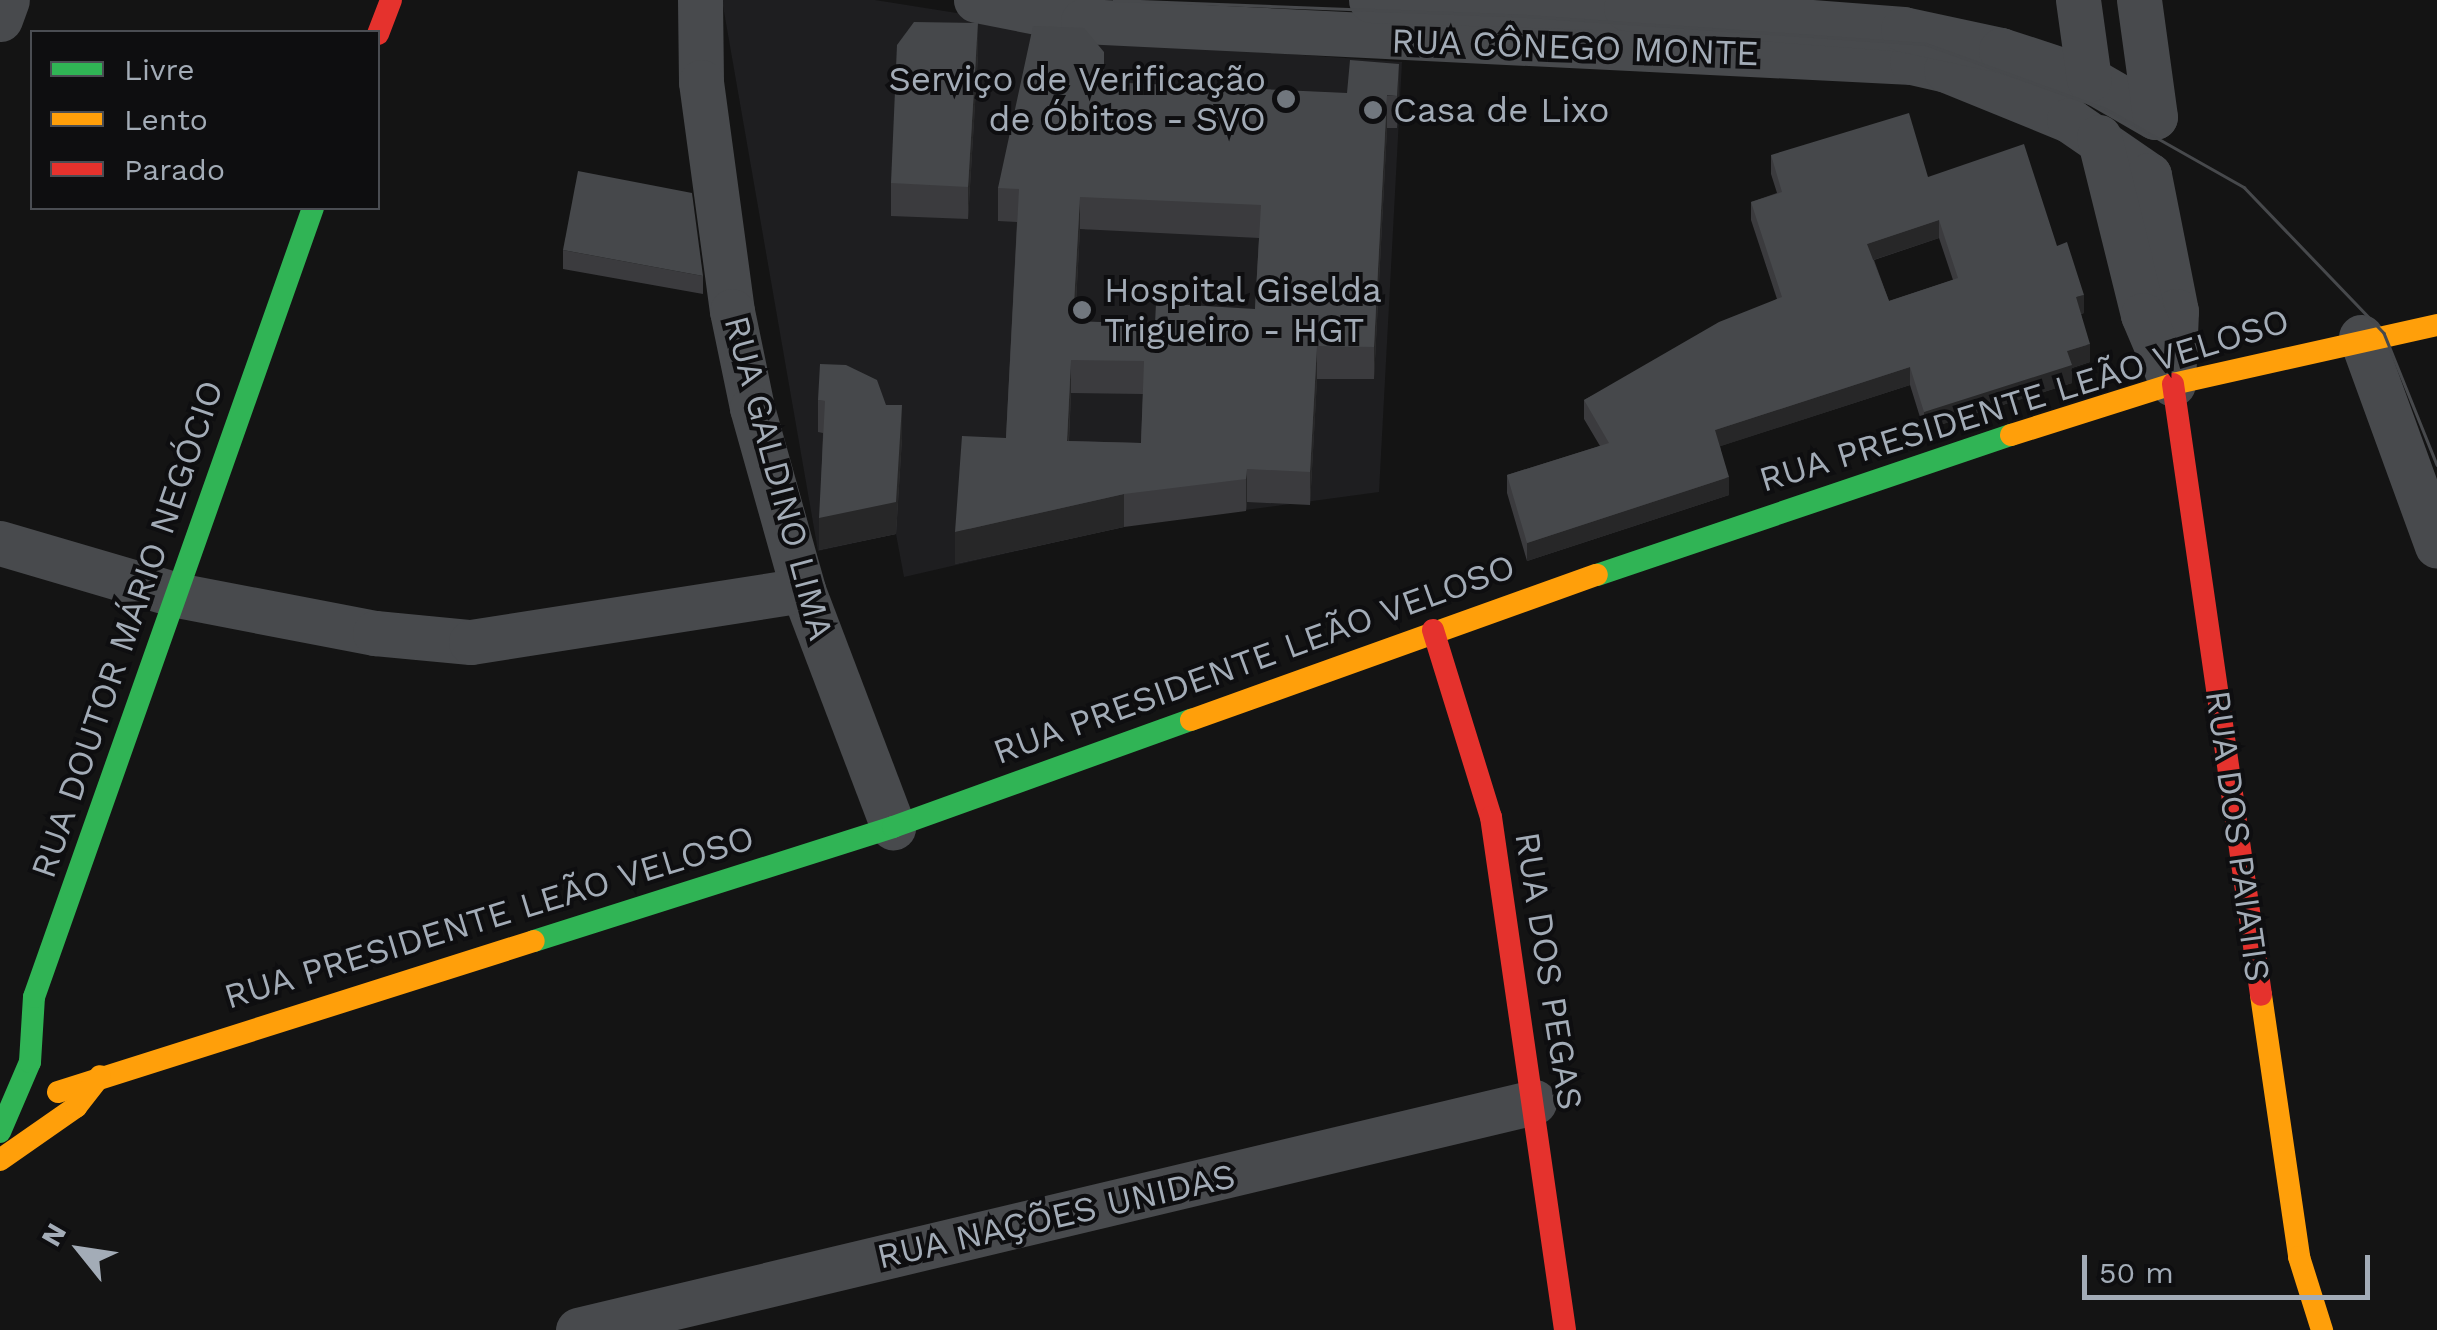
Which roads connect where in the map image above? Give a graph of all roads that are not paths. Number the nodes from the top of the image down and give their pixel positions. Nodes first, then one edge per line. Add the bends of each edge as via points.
1 (7, 0) edge
2 (392, 0) edge
3 (700, 0) edge
4 (976, 0) edge
5 (1371, 0) edge
6 (2078, 0) edge
7 (2139, 0) edge
8 (1421, 1) edge
9 (1626, 4) edge
10 (0, 19) edge
11 (380, 30) edge
12 (2089, 79) junction
13 (2099, 137) junction
14 (2149, 175) joint
15 (312, 210) edge
16 (2437, 326) edge
17 (2361, 337) junction
18 (2172, 384) junction
19 (0, 543) edge
20 (2437, 546) edge
21 (803, 590) junction
22 (177, 596) junction
23 (1433, 630) junction
24 (893, 827) junction
25 (29, 1047) edge
26 (92, 1070) junction
27 (1534, 1102) junction
28 (11, 1110) junction
29 (0, 1132) edge
30 (0, 1160) edge
31 (2304, 1288) junction
32 (578, 1330) edge
33 (1565, 1330) edge
34 (2296, 1330) edge
35 (2322, 1330) edge

1 - 10 street
2 - 11 main road
3 - 21 street, RUA GALDINO LIMA via 701,82 732,311
4 - 13 street, RUA CÔNEGO MONTE via 1082,21 1912,62
5 - 8 street, RUA CÔNEGO MONTE
6 - 12 street
7 - 12 street, RUA CÔNEGO MONTE via 2154,117
8 - 9 street, RUA CÔNEGO MONTE
9 - 12 street, RUA CÔNEGO MONTE via 1903,29 2001,50
13 - 14 street, RUA CÔNEGO MONTE
13 - 18 street, RUA DOS PAIATIS via 2142,315
14 - 18 street, RUA DOS PAIATIS via 2176,311
15 - 22 main road, RUA DOUTOR MÁRIO NEGÓCIO
16 - 17 main road, RUA PRESIDENTE LEÃO VELOSO
17 - 18 main road, RUA PRESIDENTE LEÃO VELOSO
17 - 20 street
18 - 23 main road, RUA PRESIDENTE LEÃO VELOSO via 1807,500
18 - 31 main road, RUA DOS PAIATIS
19 - 22 street
21 - 22 street via 471,642 375,633
21 - 24 street, RUA GALDINO LIMA
22 - 25 main road, RUA DOUTOR MÁRIO NEGÓCIO via 34,997
23 - 24 main road, RUA PRESIDENTE LEÃO VELOSO
23 - 27 main road, RUA DOS PEGAS via 1491,817
24 - 26 main road, RUA PRESIDENTE LEÃO VELOSO
25 - 28 main road, RUA DOUTOR MÁRIO NEGÓCIO
26 - 28 main road, RUA PRESIDENTE LEÃO VELOSO
26 - 30 main road via 76,1107
27 - 32 street, RUA NAÇÕES UNIDAS
27 - 33 main road, RUA DOS PEGAS
28 - 29 main road, RUA DOUTOR MÁRIO NEGÓCIO
31 - 34 main road, RUA DOS PAIATIS
31 - 35 main road, RUA DOS PAIATIS

